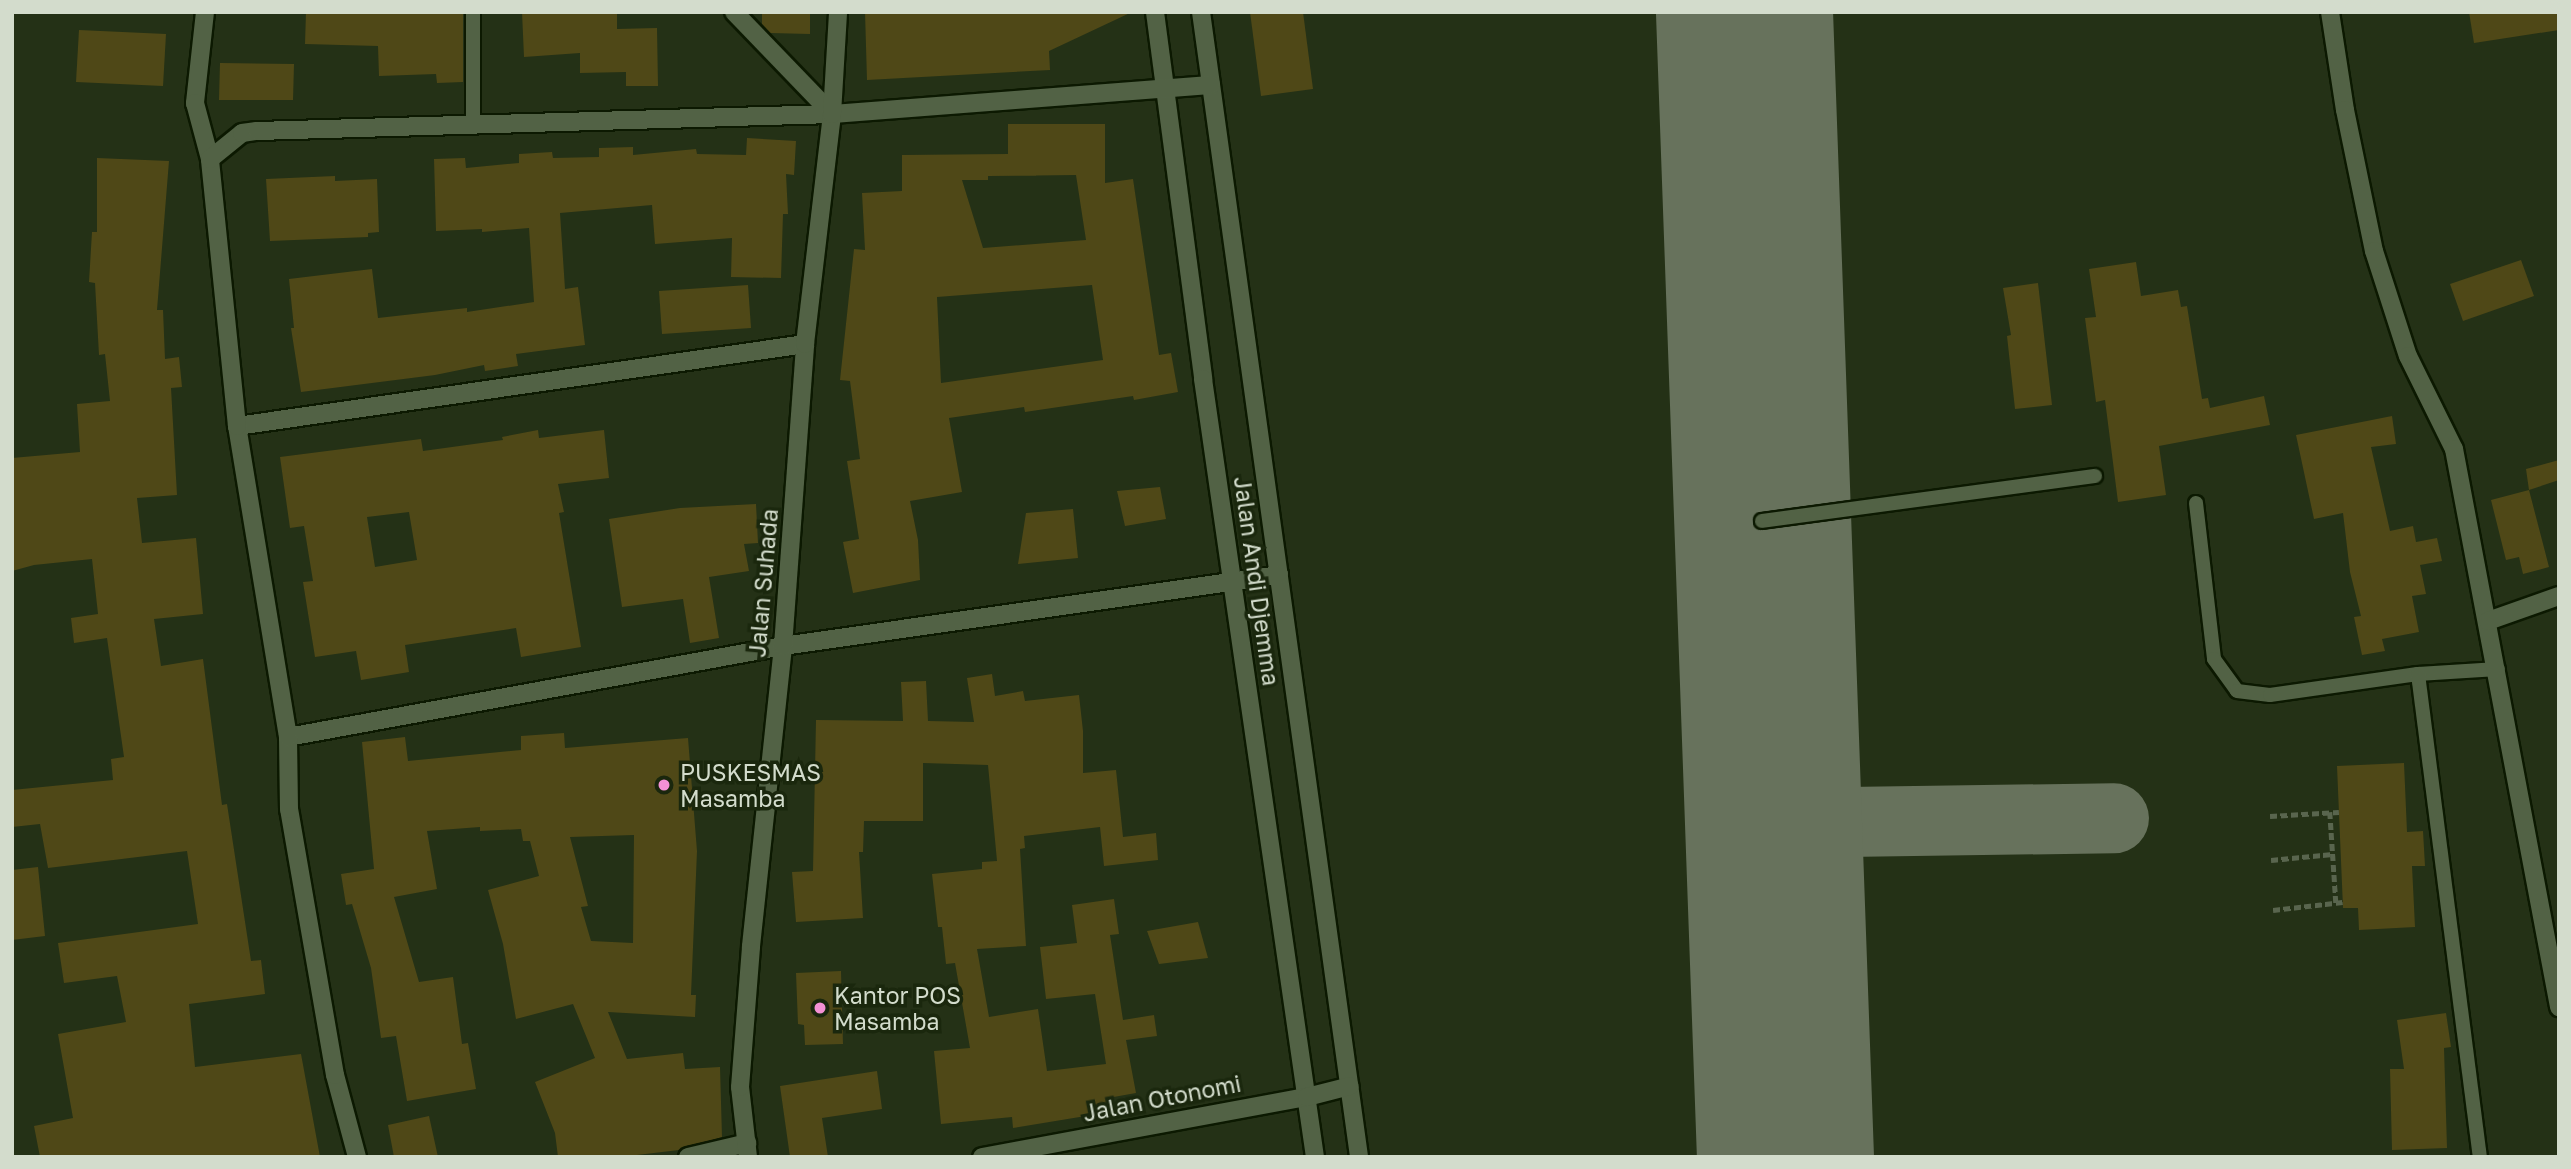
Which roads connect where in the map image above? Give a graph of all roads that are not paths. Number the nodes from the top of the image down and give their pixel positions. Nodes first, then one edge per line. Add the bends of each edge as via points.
1 (205, 12) edge
2 (473, 12) edge
3 (734, 12) edge
4 (838, 12) edge
5 (1155, 12) edge
6 (1201, 12) edge
7 (2330, 12) edge
8 (1211, 85) junction
9 (1166, 90) junction
10 (832, 114) junction
11 (473, 126) junction
12 (210, 159) junction
13 (805, 344) junction
14 (237, 426) junction
15 (2095, 476) dead end
16 (2196, 503) dead end
17 (1762, 521) dead end
18 (1279, 575) junction
19 (1232, 582) junction
20 (2559, 596) edge
21 (2488, 621) junction
22 (783, 646) junction
23 (2498, 669) junction
24 (2418, 674) junction
25 (288, 737) junction
26 (2559, 1007) edge
27 (1350, 1086) junction
28 (1307, 1097) junction
29 (748, 1150) edge
30 (1028, 1153) edge
31 (357, 1157) edge
32 (688, 1157) edge
33 (982, 1157) edge
34 (1315, 1157) edge
35 (1360, 1157) edge
36 (2480, 1157) edge

1 - 12 street via 195,103
2 - 11 lane
3 - 10 street
4 - 10 street, Jalan Suhada
5 - 9 street, Jalan Andi Djemma
6 - 8 street, Jalan Andi Djemma
7 - 21 street via 2374,251 2408,356 2454,449
8 - 9 street
8 - 18 street, Jalan Andi Djemma
9 - 10 street
9 - 19 street, Jalan Andi Djemma
10 - 11 street
10 - 13 street, Jalan Suhada
11 - 12 street via 257,131 242,133
12 - 14 street
13 - 14 street
13 - 22 street, Jalan Suhada
14 - 25 street
15 - 17 lane
16 - 24 lane via 2214,659 2237,691 2270,695
18 - 19 street
18 - 27 street, Jalan Andi Djemma
19 - 22 street
19 - 28 street, Jalan Andi Djemma
20 - 21 street
21 - 23 street
22 - 25 street
22 - 29 street, Jalan Suhada via 740,1087
23 - 24 lane
23 - 26 street
24 - 36 lane
25 - 31 street via 289,809 335,1075
27 - 28 street, Jalan Otonomi
27 - 35 street, Jalan Andi Djemma
28 - 30 street, Jalan Otonomi
28 - 34 street, Jalan Andi Djemma
29 - 32 street
30 - 33 street, Jalan Otonomi

